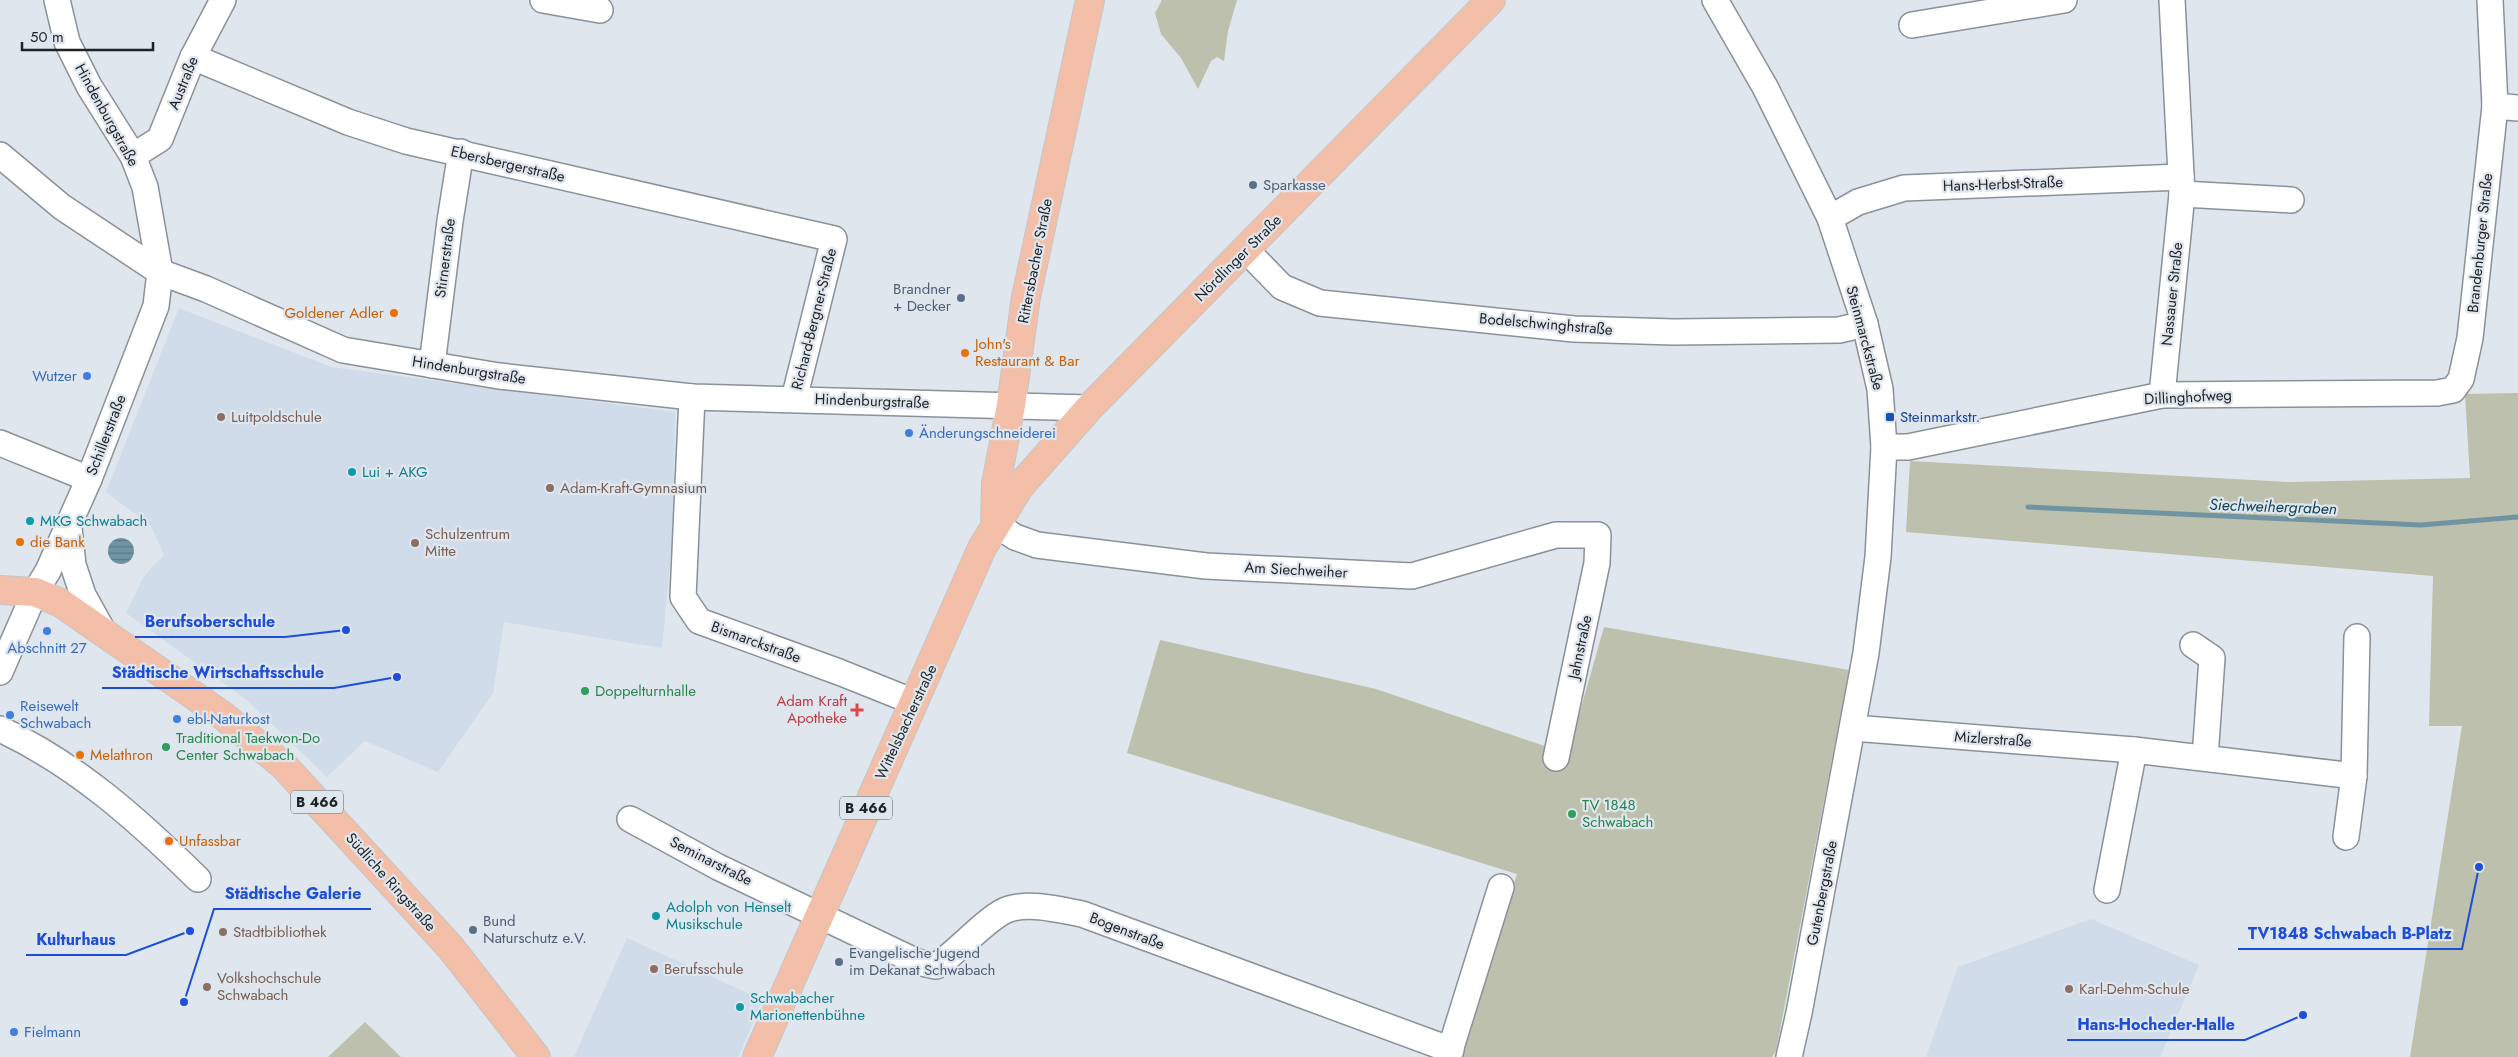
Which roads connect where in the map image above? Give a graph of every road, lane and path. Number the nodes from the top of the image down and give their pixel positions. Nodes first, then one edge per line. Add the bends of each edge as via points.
1 (57, 0) edge
2 (223, 0) edge
3 (543, 0) edge
4 (1090, 0) edge
5 (1491, 0) edge
6 (2064, 0) edge
7 (2172, 0) edge
8 (2490, 0) edge
9 (1715, 2) edge
10 (600, 10) dead end
11 (1912, 25) dead end
12 (193, 57) junction
13 (2507, 107) edge
14 (461, 152) junction
15 (0, 156) edge
16 (134, 156) junction
17 (2182, 185) junction
18 (2291, 200) dead end
19 (1830, 218) junction
20 (834, 239) joint
21 (1246, 250) junction
22 (160, 272) junction
23 (1865, 324) junction
24 (432, 365) junction
25 (2461, 379) joint
26 (2162, 395) junction
27 (692, 397) junction
28 (794, 399) junction
29 (1011, 405) junction
30 (1089, 408) junction
31 (0, 443) edge
32 (1884, 447) junction
33 (89, 479) junction
34 (995, 524) junction
35 (69, 526) junction
36 (1598, 535) joint
37 (0, 590) edge
38 (35, 592) junction
39 (104, 633) junction
40 (2356, 636) dead end
41 (2192, 645) dead end
42 (0, 672) edge
43 (914, 702) junction
44 (1853, 728) junction
45 (0, 729) edge
46 (2134, 750) junction
47 (1556, 758) dead end
48 (2205, 758) junction
49 (2354, 776) junction
50 (630, 819) dead end
51 (2346, 837) dead end
52 (198, 879) dead end
53 (1501, 886) dead end
54 (2107, 890) dead end
55 (819, 914) junction
56 (1450, 1053) edge
57 (536, 1057) edge
58 (757, 1057) edge
59 (1788, 1057) edge

1 - 16 street, Hindenburgstraße via 67,42 89,86
2 - 12 street, Austraße
3 - 10 street
4 - 29 main road, Rittersbacher Straße via 1026,297
5 - 21 main road, Nördlinger Straße / B 466
6 - 11 street
7 - 17 street, Nassauer Straße
8 - 13 street, Brandenburger Straße
9 - 19 street, Steinmarckstraße via 1765,87
12 - 14 street, Ebersbergerstraße via 348,122 406,141
12 - 16 street, Austraße via 160,139
13 - 25 street, Brandenburger Straße
14 - 20 street, Ebersbergerstraße
14 - 24 street, Stirnerstraße
15 - 22 street via 62,207
16 - 22 street, Hindenburgstraße via 145,187
17 - 18 street
17 - 19 street, Hans-Herbst-Straße via 1904,188 1858,202
17 - 26 street, Nassauer Straße
19 - 23 street, Steinmarckstraße
20 - 28 street, Richard-Bergner-Straße
21 - 23 street, Bodelschwinghstraße via 1282,287 1320,302 1574,329 1674,332 1840,330
21 - 30 main road, Nördlinger Straße / B 466
22 - 24 street, Hindenburgstraße via 343,350
22 - 33 street, Schillerstraße via 156,306
23 - 32 street, Steinmarckstraße via 1880,389
24 - 27 street, Hindenburgstraße via 500,376
25 - 26 street, Dillinghofweg via 2453,390 2437,393
26 - 32 street, Dillinghofweg via 1908,447
27 - 28 street, Hindenburgstraße
27 - 43 street, Bismarckstraße via 683,597 699,621
28 - 29 street, Hindenburgstraße
29 - 30 street, Hindenburgstraße
29 - 34 main road, Rittersbacher Straße via 996,484
30 - 34 main road, Nördlinger Straße / B 466 via 1020,486
31 - 33 street
32 - 44 street, Steinmarckstraße via 1878,557
33 - 35 street, Schillerstraße
34 - 36 street, Am Siechweiher via 1015,537 1038,545 1206,566 1412,576 1556,535
34 - 43 main road, Wittelsbacherstraße / B 466
35 - 38 street, Schillerstraße
35 - 39 street via 73,564 83,595
36 - 47 street, Jahnstraße via 1597,563
37 - 38 main road, Südliche Ringstraße / B 466
38 - 39 main road, Südliche Ringstraße / B 466 via 61,603
38 - 42 street, Schillerstraße
39 - 57 main road, Südliche Ringstraße / B 466 via 222,715 284,766 451,948
40 - 49 street
41 - 48 street via 2212,658
43 - 55 main road, Wittelsbacherstraße / B 466
44 - 46 street, Mizlerstraße
44 - 59 street, Gutenbergstraße
45 - 52 street via 91,783 142,824
46 - 48 street, Mizlerstraße
46 - 54 street
48 - 49 street, Mizlerstraße
49 - 51 street
50 - 55 street, Seminarstraße via 718,867
53 - 56 street
55 - 56 street, Bogenstraße via 916,962 936,966 998,914 1010,908 1043,907 1082,914
55 - 58 main road, Wittelsbacherstraße / B 466

